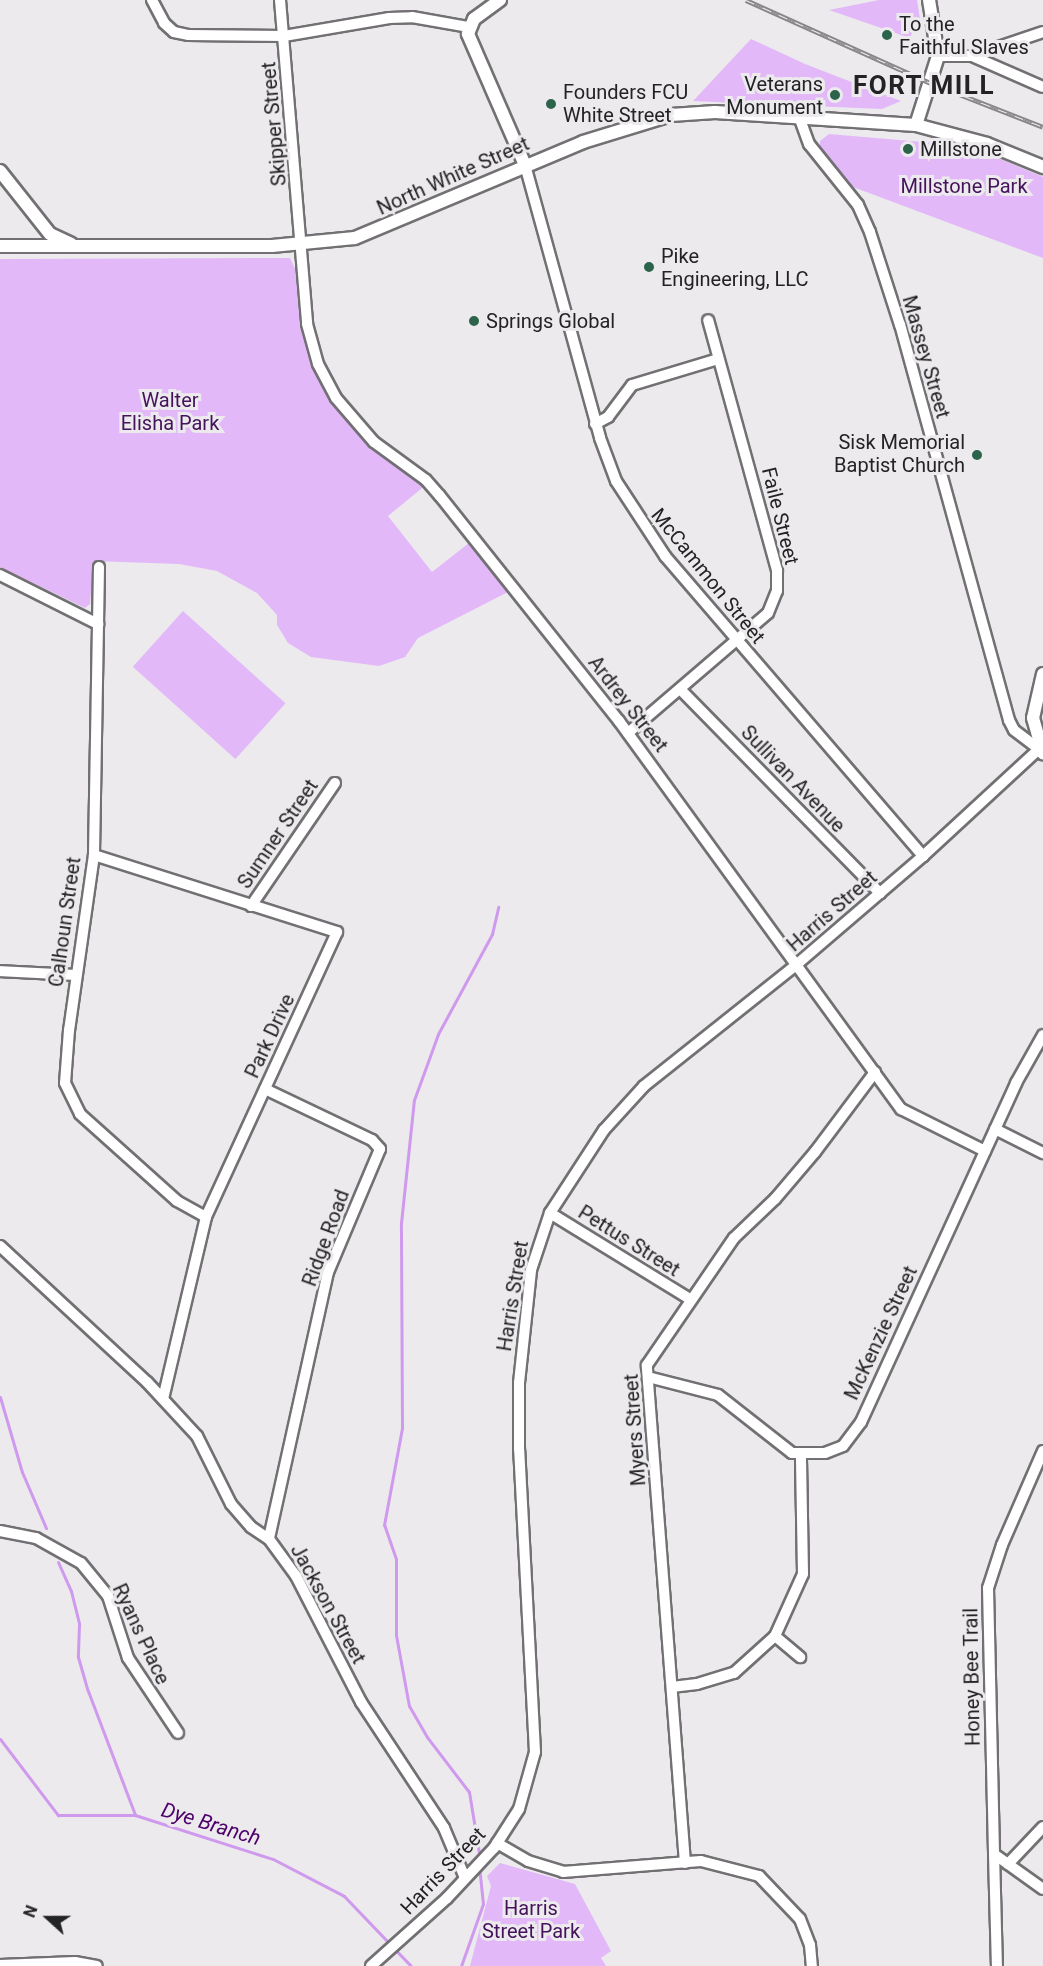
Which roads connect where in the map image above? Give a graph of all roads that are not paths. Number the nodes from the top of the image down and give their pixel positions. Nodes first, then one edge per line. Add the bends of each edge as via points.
1 (152, 0) edge
2 (280, 0) edge
3 (501, 0) edge
4 (929, 0) edge
5 (469, 27) junction
6 (1043, 32) edge
7 (284, 36) junction
8 (938, 56) junction
9 (972, 56) junction
10 (1043, 87) edge
11 (800, 119) junction
12 (916, 125) junction
13 (525, 165) junction
14 (1043, 167) edge
15 (0, 171) edge
16 (302, 245) junction
17 (0, 246) edge
18 (75, 246) junction
19 (708, 320) dead end
20 (718, 358) junction
21 (595, 424) junction
22 (99, 567) dead end
23 (0, 575) edge
24 (98, 624) junction
25 (737, 642) junction
26 (1043, 674) edge
27 (680, 689) junction
28 (628, 733) junction
29 (1041, 752) edge
30 (335, 783) dead end
31 (94, 855) junction
32 (923, 856) junction
33 (880, 893) junction
34 (251, 906) junction
35 (796, 965) junction
36 (0, 971) edge
37 (76, 975) junction
38 (1043, 1035) edge
39 (875, 1072) junction
40 (265, 1089) junction
41 (995, 1129) junction
42 (985, 1151) junction
43 (1043, 1153) edge
44 (550, 1214) junction
45 (206, 1217) junction
46 (0, 1246) edge
47 (690, 1299) junction
48 (648, 1377) junction
49 (163, 1399) junction
50 (1043, 1451) edge
51 (801, 1454) junction
52 (0, 1531) edge
53 (269, 1539) junction
54 (775, 1636) junction
55 (800, 1657) dead end
56 (672, 1687) junction
57 (178, 1733) dead end
58 (1043, 1827) edge
59 (497, 1843) junction
60 (994, 1854) junction
61 (685, 1863) junction
62 (1008, 1864) junction
63 (465, 1878) junction
64 (1043, 1889) edge
65 (75, 1964) edge
66 (0, 1965) edge
67 (97, 1966) edge
68 (371, 1966) edge
69 (812, 1966) edge
70 (997, 1966) edge

1 - 7 street via 164,24 174,32
2 - 7 street, Skipper Street
3 - 5 main road
4 - 8 main road
5 - 7 street via 412,17 388,18
5 - 13 main road via 470,42
6 - 9 street
7 - 16 street, Skipper Street
8 - 9 street
8 - 12 main road
9 - 10 street
11 - 12 main road, North White Street
11 - 13 main road, North White Street via 715,112 671,115 632,124
11 - 29 street, Massey Street via 809,144 858,205 870,232 900,325 1009,720 1014,730
12 - 14 main road, North White Street via 987,144
13 - 16 main road, North White Street via 381,230 348,240
13 - 21 street, McCammon Street
15 - 18 main road via 50,234
16 - 18 main road, North White Street
16 - 28 street, Ardrey Street via 307,324 318,364 336,398 374,442 426,480 440,496
17 - 18 main road, North White Street
19 - 20 street, Faile Street
20 - 21 street via 632,385 608,417
20 - 25 street, Faile Street via 777,570 777,591 768,613
21 - 25 street, McCammon Street via 616,481 641,523
22 - 24 street, Calhoun Street
23 - 24 street
24 - 31 street, Calhoun Street
25 - 27 street, Faile Street
25 - 32 street, McCammon Street
26 - 29 main road via 1033,718
27 - 28 street, Faile Street
27 - 33 street, Sullivan Avenue
28 - 35 street, Ardrey Street
29 - 32 street, Harris Street
30 - 34 street, Sumner Street
31 - 34 street, Park Drive
31 - 37 street, Calhoun Street
32 - 33 street, Harris Street
33 - 35 street, Harris Street
34 - 40 street, Park Drive via 337,933
35 - 39 street, Ardrey Street
35 - 44 street, Harris Street via 644,1086 604,1130
36 - 37 street
37 - 45 street, Calhoun Street via 65,1062 70,1099 80,1114 177,1201
38 - 41 street, McKenzie Street
39 - 42 street, Ardrey Street via 901,1109
39 - 47 street, Myers Street via 815,1152 775,1199 734,1238
40 - 45 street, Park Drive
40 - 53 street, Ridge Road via 372,1140 380,1149 328,1272
41 - 42 street, McKenzie Street
41 - 43 street
42 - 51 street, McKenzie Street via 861,1422 843,1446 825,1453
44 - 47 street, Pettus Street
44 - 59 street, Harris Street via 531,1270 519,1383 535,1752 519,1809
45 - 49 street, Park Drive
46 - 49 street, Jackson Street
47 - 48 street, Myers Street via 647,1365
48 - 51 street via 718,1395 792,1453
48 - 56 street, Myers Street
49 - 53 street, Jackson Street via 197,1436 231,1504 251,1527
50 - 60 street, Honey Bee Trail via 1002,1545 988,1588
51 - 54 street via 803,1574
52 - 57 street, Ryans Place via 36,1538 81,1563 108,1596 128,1658
53 - 63 street, Jackson Street via 296,1576 366,1711 444,1828
54 - 55 street
54 - 56 street via 734,1673
56 - 61 street, Myers Street
58 - 62 street
59 - 61 street via 528,1861 563,1872
59 - 63 street, Harris Street
60 - 62 street
60 - 70 street, Honey Bee Trail
61 - 69 street via 701,1861 759,1876 800,1919 810,1945
62 - 64 street
63 - 68 street, Harris Street
65 - 66 street
65 - 67 street

